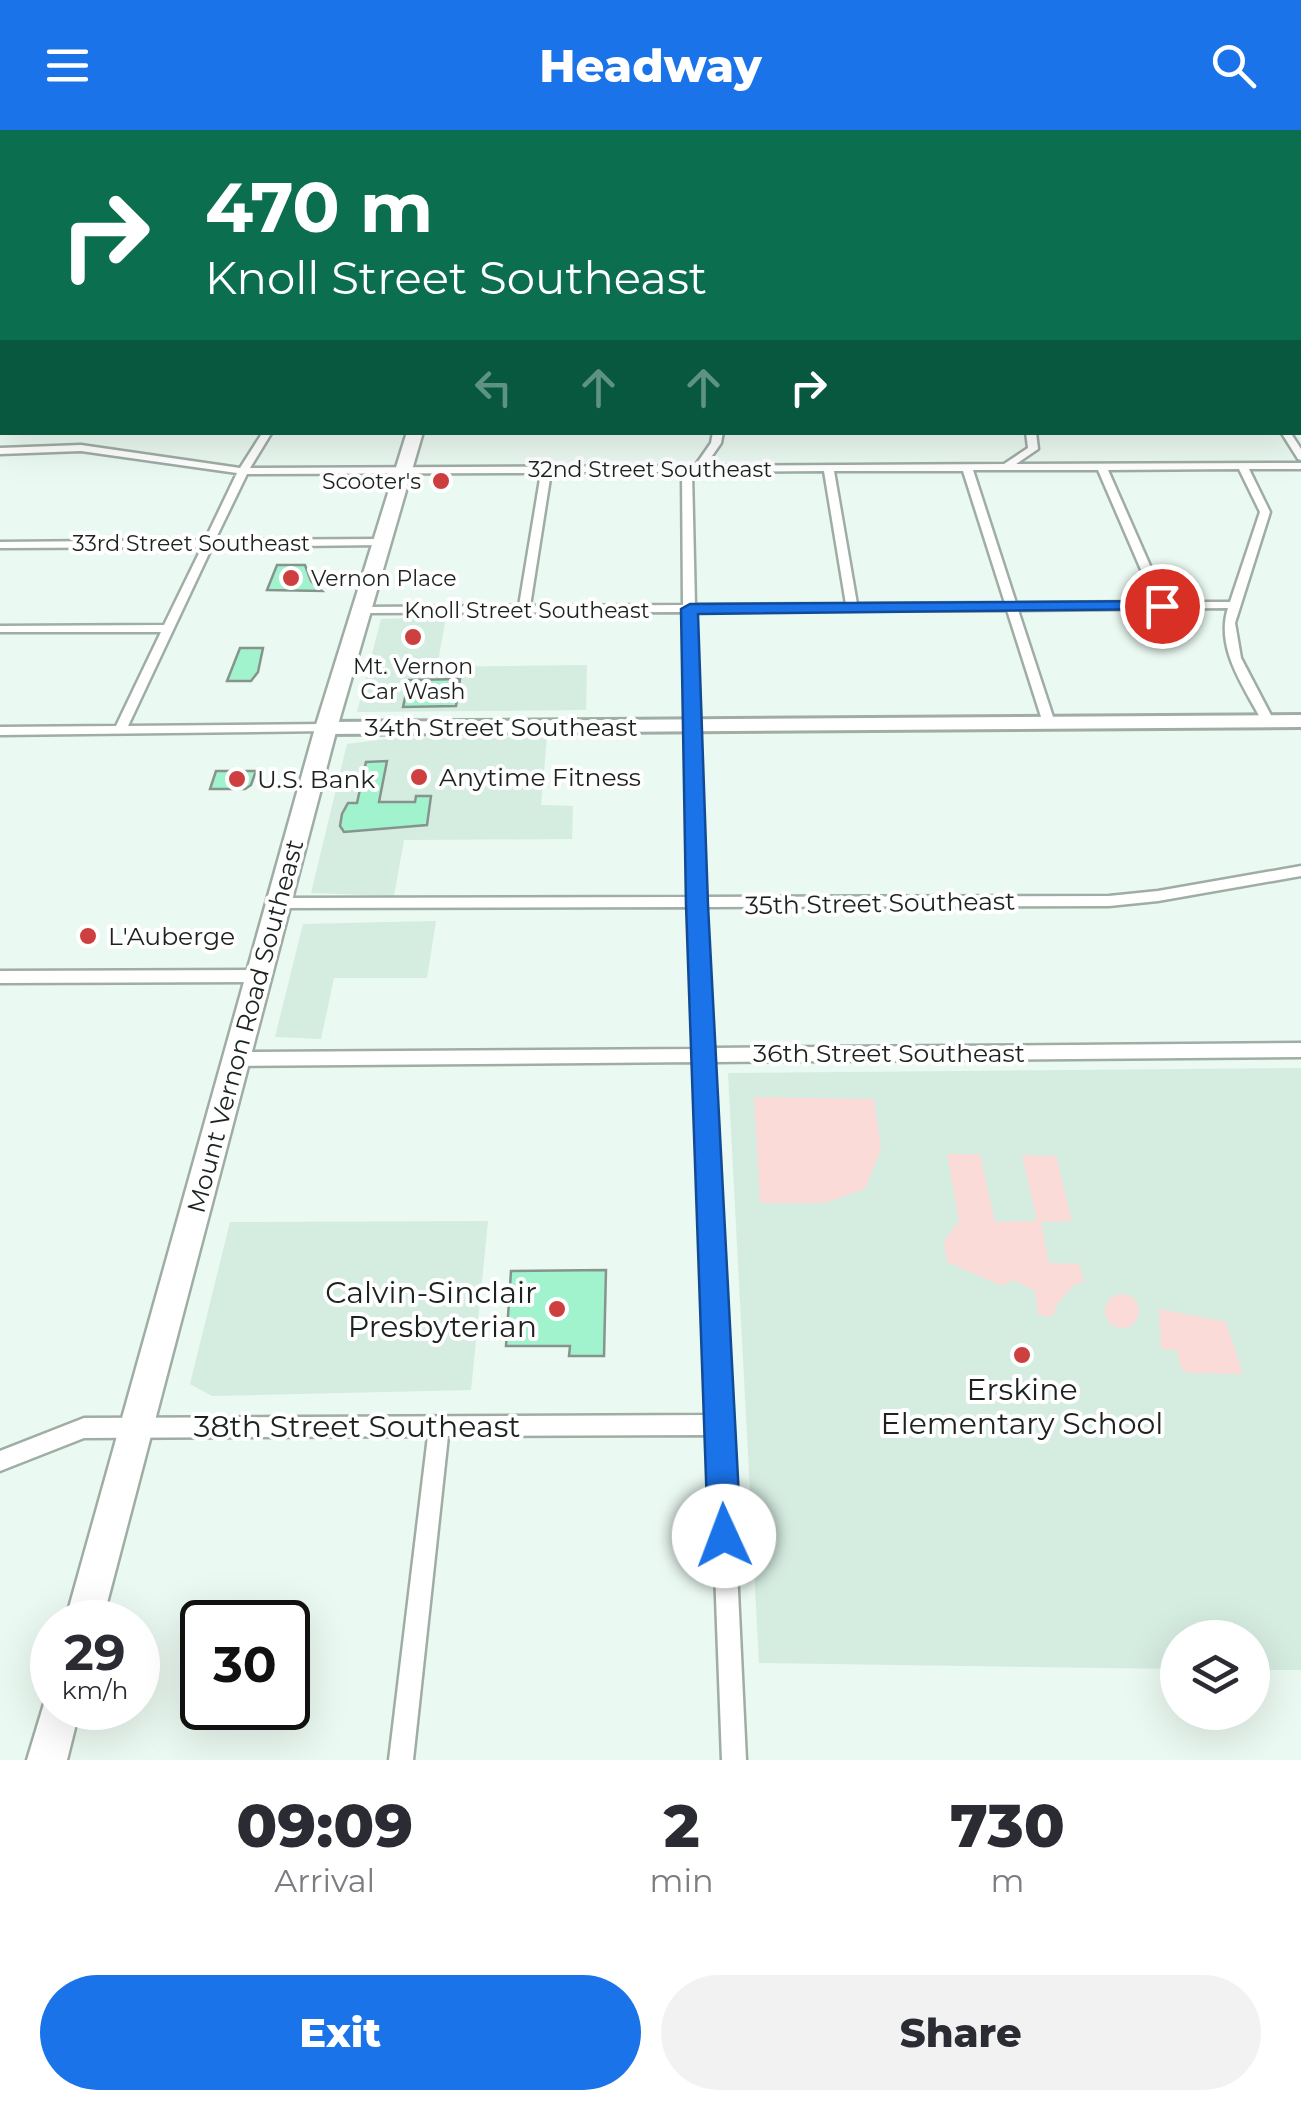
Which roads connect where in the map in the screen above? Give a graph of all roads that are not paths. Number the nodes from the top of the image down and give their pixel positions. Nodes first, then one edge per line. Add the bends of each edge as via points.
1 (266, 435) edge
2 (414, 435) edge
3 (718, 435) edge
4 (1032, 435) edge
5 (1287, 435) edge
6 (0, 451) edge
7 (1301, 456) edge
8 (1243, 466) junction
9 (1301, 466) edge
10 (1102, 467) junction
11 (966, 468) junction
12 (1004, 468) junction
13 (692, 469) junction
14 (829, 469) junction
15 (403, 470) junction
16 (546, 470) junction
17 (243, 471) junction
18 (382, 542) junction
19 (0, 544) edge
20 (209, 544) junction
21 (1162, 606) junction
22 (1232, 606) junction
23 (1013, 607) junction
24 (852, 608) junction
25 (690, 609) junction
26 (362, 610) junction
27 (524, 610) junction
28 (168, 628) junction
29 (0, 629) edge
30 (1268, 721) junction
31 (1301, 721) edge
32 (1049, 722) junction
33 (690, 725) junction
34 (326, 728) junction
35 (120, 730) junction
36 (0, 731) edge
37 (1301, 871) edge
38 (278, 903) junction
39 (697, 905) junction
40 (258, 976) junction
41 (0, 977) edge
42 (1301, 1050) edge
43 (704, 1055) junction
44 (237, 1058) junction
45 (438, 1425) junction
46 (720, 1425) junction
47 (135, 1427) junction
48 (0, 1461) edge
49 (89, 1600) edge
50 (55, 1730) edge
51 (47, 1760) edge
52 (402, 1760) edge
53 (734, 1760) edge

1 - 17 street
2 - 15 main road, Mount Vernon Road Southeast
3 - 13 street
4 - 12 street via 1033,449
5 - 7 street
6 - 17 street, 32nd Street Southeast via 104,445
8 - 9 street, 32nd Street Southeast
8 - 10 street, 32nd Street Southeast
8 - 22 street via 1266,512
10 - 12 street, 32nd Street Southeast
10 - 21 street
11 - 12 street, 32nd Street Southeast
11 - 14 street, 32nd Street Southeast
11 - 23 street
13 - 14 street, 32nd Street Southeast
13 - 16 street, 32nd Street Southeast
13 - 25 street
14 - 24 street
15 - 16 street, 32nd Street Southeast
15 - 17 street, 32nd Street Southeast
15 - 18 main road, Mount Vernon Road Southeast
16 - 27 street
17 - 20 street
18 - 20 street, 33rd Street Southeast
18 - 26 main road, Mount Vernon Road Southeast
19 - 20 street, 33rd Street Southeast
20 - 28 street
21 - 22 street, Knoll Street Southeast
21 - 23 street, Knoll Street Southeast
22 - 30 street via 1229,640
23 - 24 street, Knoll Street Southeast
23 - 32 street
24 - 25 street, Knoll Street Southeast
25 - 27 street, Knoll Street Southeast
25 - 33 street
26 - 27 street, Knoll Street Southeast
26 - 34 main road, Mount Vernon Road Southeast
28 - 29 street
28 - 35 street
30 - 31 street, 34th Street Southeast
30 - 32 street, 34th Street Southeast
32 - 33 street, 34th Street Southeast
33 - 34 street, 34th Street Southeast
33 - 39 street
34 - 35 street, 34th Street Southeast
34 - 38 main road, Mount Vernon Road Southeast
35 - 36 street, 34th Street Southeast
37 - 39 street, 35th Street Southeast via 1108,901
38 - 39 street, 35th Street Southeast
38 - 40 main road, Mount Vernon Road Southeast
39 - 43 street
40 - 41 street
40 - 44 main road, Mount Vernon Road Southeast
42 - 43 street, 36th Street Southeast
43 - 44 street, 36th Street Southeast
43 - 46 street
44 - 47 main road, Mount Vernon Road Southeast
45 - 46 street, 38th Street Southeast
45 - 47 street, 38th Street Southeast
45 - 52 street
46 - 53 street
47 - 48 street, 38th Street Southeast via 84,1428
47 - 49 main road, Mount Vernon Road Southeast
50 - 51 main road

